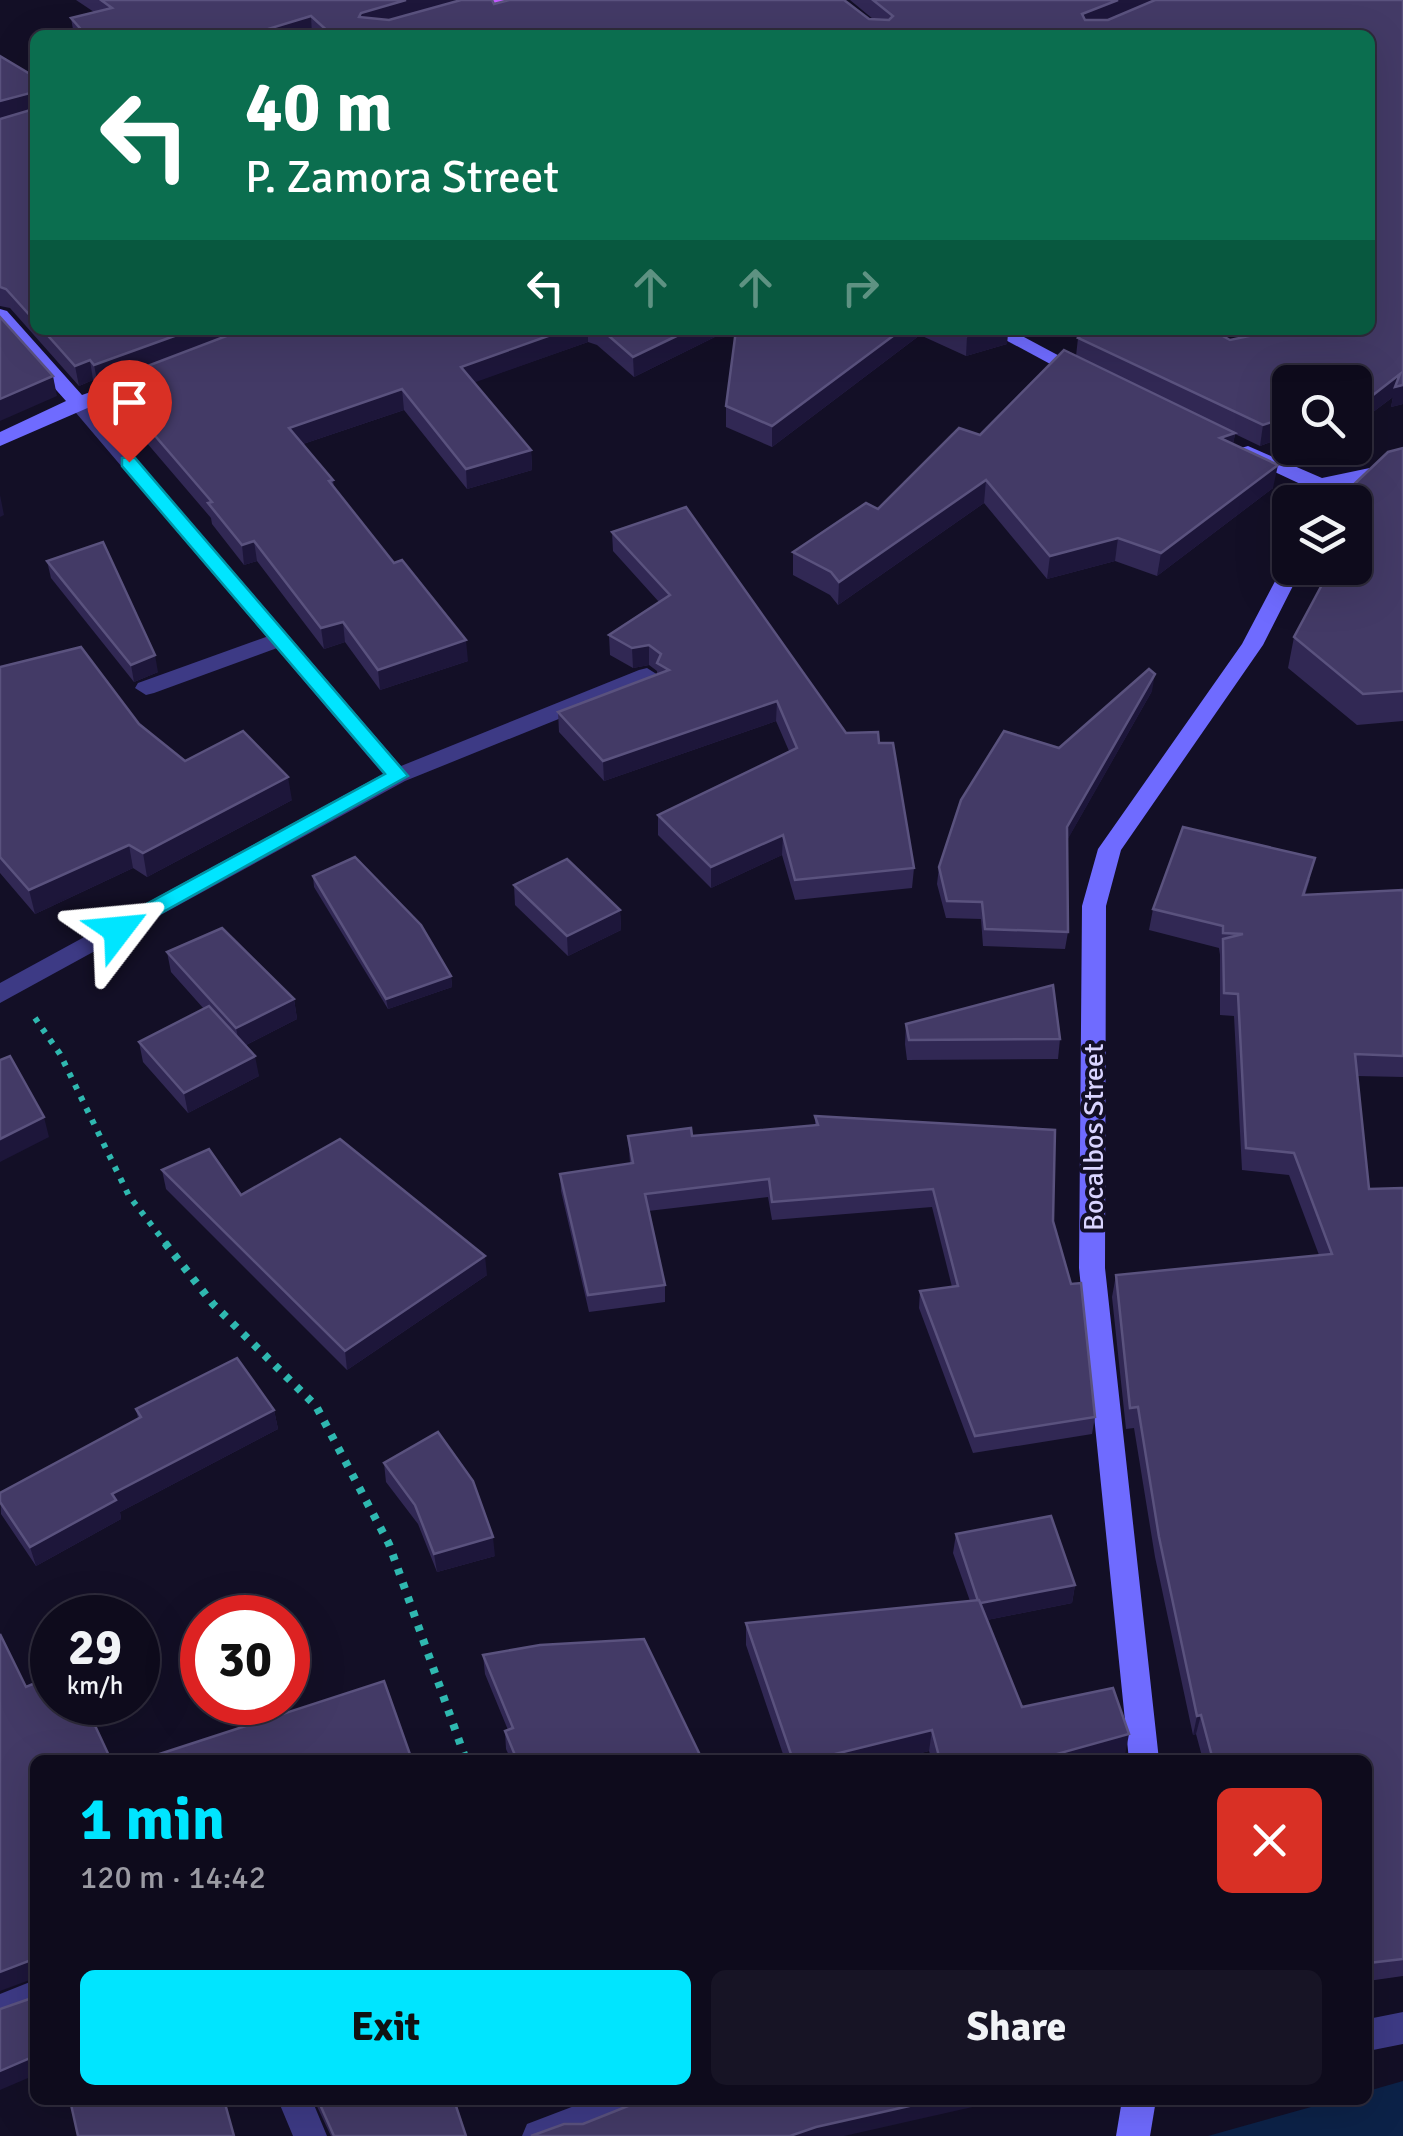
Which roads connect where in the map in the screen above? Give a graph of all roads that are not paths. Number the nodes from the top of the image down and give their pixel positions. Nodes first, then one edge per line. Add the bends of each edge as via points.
1 (508, 0) edge
2 (440, 18) edge
3 (0, 315) edge
4 (1006, 335) edge
5 (169, 370) edge
6 (1110, 388) edge
7 (78, 403) junction
8 (0, 440) edge
9 (1232, 444) edge
10 (1403, 468) edge
11 (1302, 485) edge
12 (1347, 485) edge
13 (1283, 585) edge
14 (280, 639) junction
15 (647, 675) edge
16 (146, 688) dead end
17 (398, 776) junction
18 (6, 990) edge
19 (1143, 1755) edge
20 (30, 1998) edge
21 (0, 2010) edge
22 (1403, 2028) edge
23 (1372, 2033) edge
24 (297, 2105) edge
25 (621, 2105) edge
26 (310, 2136) edge
27 (540, 2136) edge

1 - 2 main road
3 - 7 street
4 - 6 street
5 - 7 street
7 - 8 street
7 - 14 street
9 - 11 street
10 - 12 street
13 - 19 street, Bocalbos Street via 1252,645 1110,848 1094,906 1092,1268
14 - 16 street
14 - 17 street
15 - 17 street
17 - 18 street
20 - 21 street
22 - 23 street
24 - 26 street
25 - 27 street

